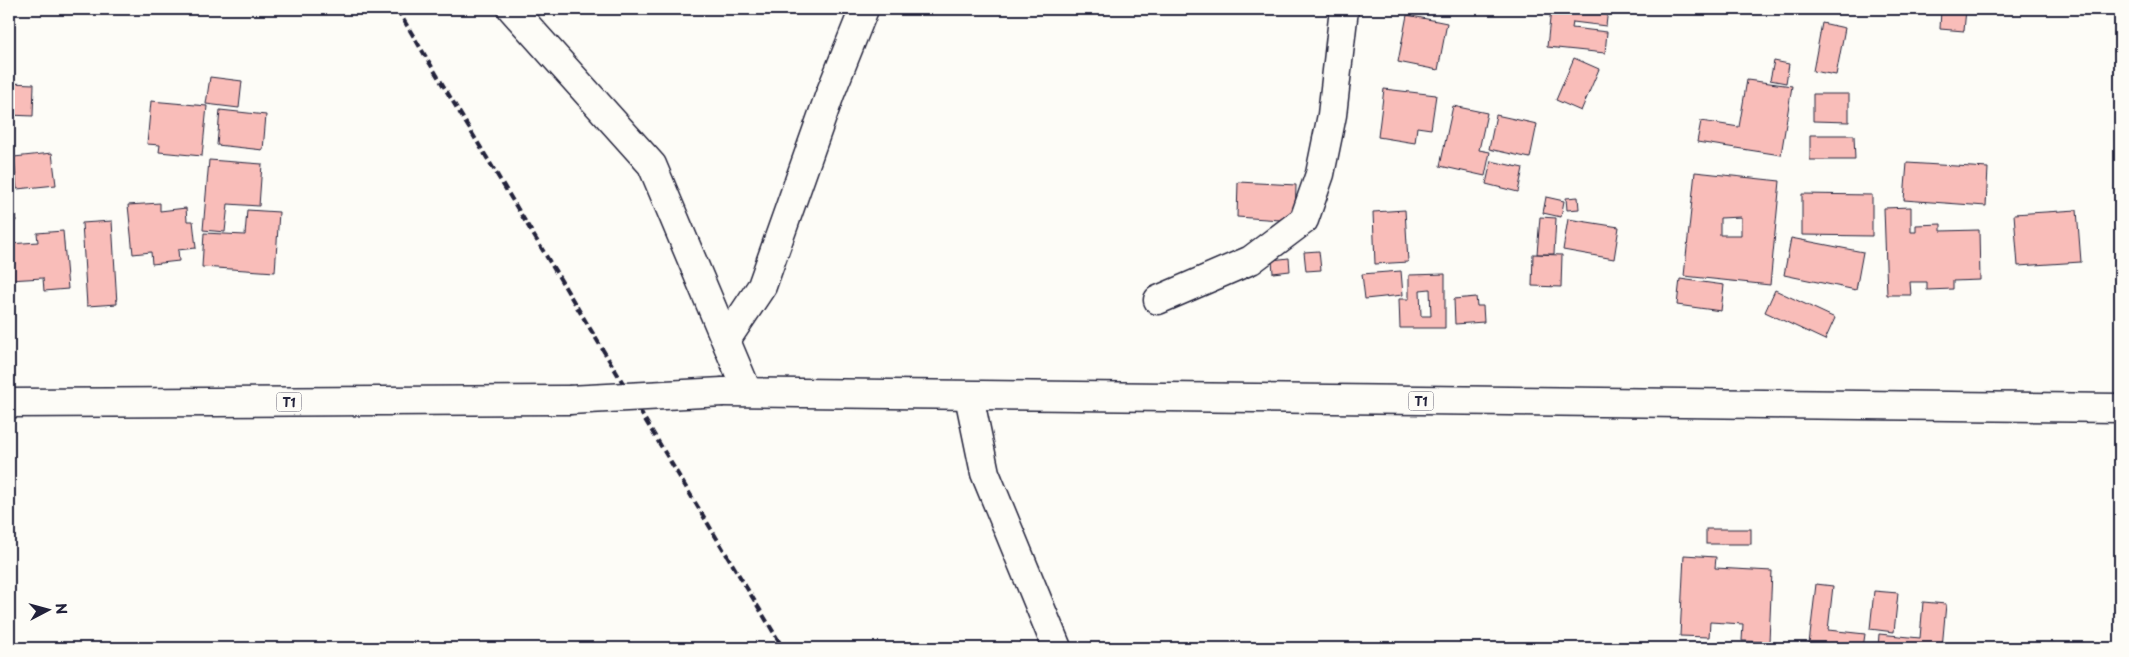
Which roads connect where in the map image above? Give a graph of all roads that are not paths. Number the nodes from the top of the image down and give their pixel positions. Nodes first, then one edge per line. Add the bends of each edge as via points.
1 (512, 9) edge
2 (864, 9) edge
3 (1344, 9) edge
4 (1158, 300) dead end
5 (726, 340) junction
6 (735, 392) junction
7 (969, 396) junction
8 (9, 403) edge
9 (2120, 408) edge
10 (1057, 648) edge

1 - 5 main road via 652,165
2 - 5 main road via 830,94 762,286
3 - 4 main road via 1332,115 1320,174 1304,220 1251,260
5 - 6 main road
6 - 7 main road, T1
6 - 8 main road, T1, bridge via 569,400
7 - 9 main road, T1
7 - 10 main road via 985,473

